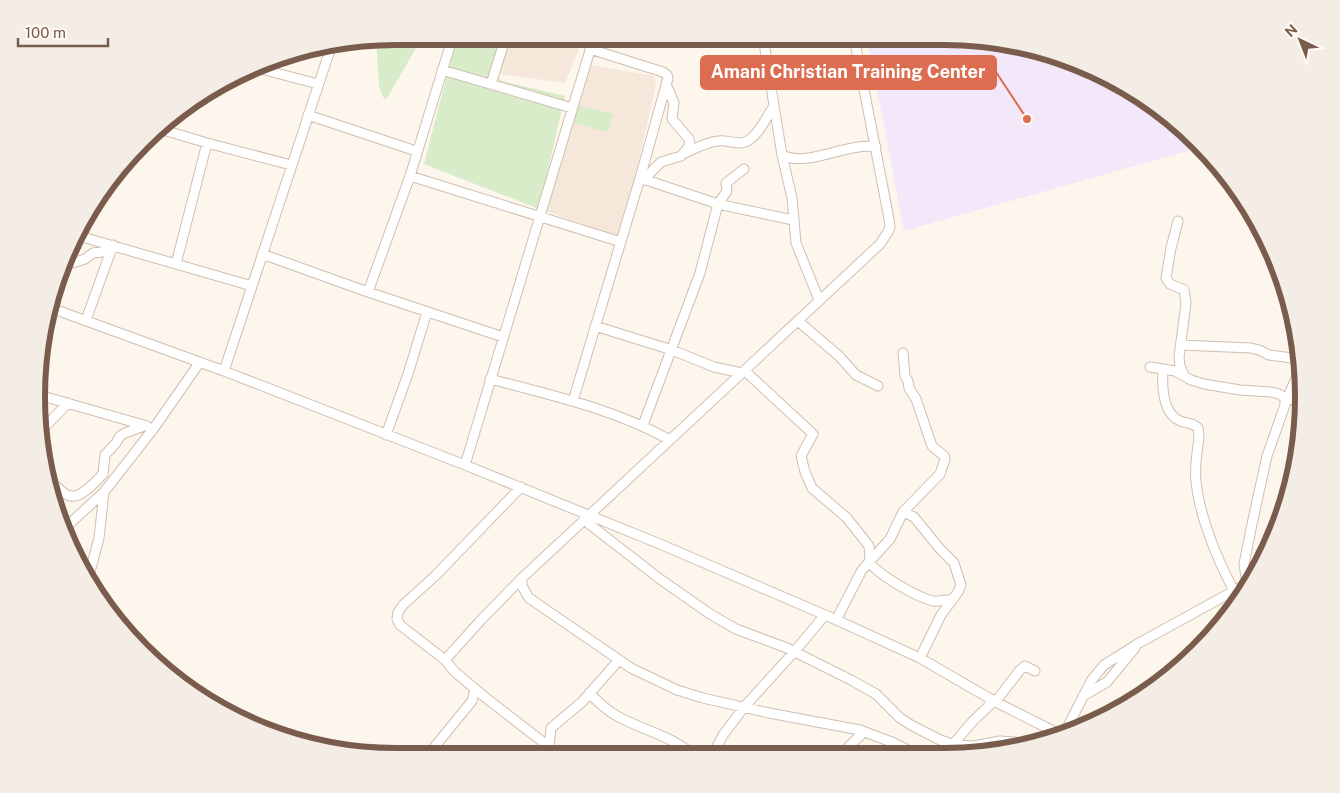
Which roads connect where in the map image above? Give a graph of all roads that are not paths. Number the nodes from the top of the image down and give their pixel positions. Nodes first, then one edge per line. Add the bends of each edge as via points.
1 (450, 45) edge
2 (503, 45) edge
3 (591, 45) edge
4 (764, 45) edge
5 (856, 45) edge
6 (590, 50) junction
7 (329, 52) edge
8 (266, 70) edge
9 (442, 70) junction
10 (318, 84) junction
11 (491, 84) junction
12 (666, 84) junction
13 (774, 106) junction
14 (572, 108) junction
15 (308, 115) junction
16 (166, 131) edge
17 (207, 144) junction
18 (876, 147) junction
19 (416, 151) junction
20 (684, 154) junction
21 (782, 155) junction
22 (291, 165) junction
23 (744, 169) dead end
24 (410, 176) junction
25 (642, 179) junction
26 (718, 204) junction
27 (539, 217) junction
28 (793, 220) junction
29 (1178, 221) dead end
30 (83, 237) edge
31 (621, 242) junction
32 (111, 248) junction
33 (262, 254) junction
34 (72, 263) edge
35 (176, 264) junction
36 (252, 286) junction
37 (368, 292) junction
38 (819, 300) junction
39 (56, 310) edge
40 (427, 312) junction
41 (86, 320) junction
42 (798, 320) junction
43 (595, 326) junction
44 (503, 337) junction
45 (1180, 344) junction
46 (672, 350) junction
47 (903, 353) dead end
48 (1293, 358) edge
49 (200, 362) junction
50 (1150, 367) dead end
51 (1163, 369) junction
52 (224, 371) junction
53 (744, 372) junction
54 (1184, 376) junction
55 (490, 379) junction
56 (1294, 379) edge
57 (878, 386) dead end
58 (45, 396) edge
59 (1286, 400) junction
60 (573, 401) junction
61 (1295, 401) edge
62 (68, 403) junction
63 (47, 425) edge
64 (643, 425) junction
65 (144, 426) junction
66 (154, 428) junction
67 (386, 435) junction
68 (670, 440) junction
69 (465, 465) junction
70 (57, 487) edge
71 (521, 487) junction
72 (104, 492) junction
73 (903, 512) junction
74 (587, 518) junction
75 (69, 524) edge
76 (869, 561) junction
77 (91, 569) edge
78 (1247, 574) edge
79 (522, 578) junction
80 (1240, 586) edge
81 (1233, 589) junction
82 (952, 600) junction
83 (825, 615) junction
84 (836, 620) junction
85 (1139, 643) junction
86 (794, 652) junction
87 (920, 658) junction
88 (445, 660) junction
89 (618, 660) junction
90 (1035, 671) dead end
91 (475, 689) junction
92 (589, 693) junction
93 (1083, 696) junction
94 (486, 698) junction
95 (473, 700) junction
96 (995, 701) junction
97 (745, 706) junction
98 (1069, 724) edge
99 (1052, 730) edge
100 (864, 732) junction
101 (1008, 742) edge
102 (954, 745) junction
103 (549, 747) joint
104 (434, 748) edge
105 (683, 748) edge
106 (716, 748) edge
107 (847, 748) edge
108 (904, 748) edge
109 (951, 748) edge

1 - 9 street
2 - 11 street
3 - 6 street
4 - 13 street
5 - 18 street
6 - 12 street via 663,72 667,76
6 - 14 street
7 - 10 street
8 - 10 street
9 - 11 street
9 - 19 street
10 - 15 street
11 - 14 street
12 - 20 street via 674,103 672,119 690,142
12 - 25 street
13 - 20 street via 761,128 748,140 734,143 722,140
13 - 21 street
14 - 27 street
15 - 19 street
15 - 22 street
16 - 17 street
17 - 22 street
17 - 35 street
18 - 21 street via 864,146 794,160
18 - 38 street via 889,219 888,232 880,244
19 - 24 street
20 - 25 street via 659,164
21 - 28 street via 792,198
22 - 33 street
23 - 26 street via 728,181 727,191
24 - 27 street
24 - 37 street
25 - 26 street
25 - 31 street
26 - 28 street
26 - 46 street via 700,273
27 - 31 street
27 - 44 street
28 - 38 street via 799,254
29 - 45 street via 1166,278 1168,283 1185,292
30 - 32 street
31 - 43 street
32 - 34 street
32 - 35 street
32 - 41 street
33 - 36 street
33 - 37 street
35 - 36 street
36 - 52 street
37 - 40 street
38 - 42 street
39 - 41 street
40 - 44 street
40 - 67 street
41 - 49 street
42 - 53 street
42 - 57 street via 856,375
43 - 46 street
43 - 60 street
44 - 55 street
45 - 48 street via 1251,348 1269,355
45 - 54 street via 1178,357
46 - 53 street via 714,367
46 - 64 street
47 - 73 street via 909,388 932,446 944,459 940,474
49 - 52 street
49 - 66 street
50 - 51 street
51 - 54 street via 1176,370
51 - 81 street via 1163,390 1169,408 1178,419 1198,428 1196,482 1202,514
52 - 67 street
53 - 68 street
53 - 76 street via 813,434 801,456 810,484 847,518 869,546
54 - 59 street via 1220,387 1276,393
55 - 60 street
55 - 69 street
56 - 59 street
58 - 62 street
59 - 61 street
59 - 78 street via 1268,456 1252,524 1244,564
60 - 64 street
62 - 63 street
62 - 65 street
64 - 68 street
65 - 66 street
65 - 70 street via 120,436 105,455 102,475 82,493 69,496
66 - 72 street
67 - 69 street
68 - 74 street
69 - 71 street
71 - 74 street
71 - 88 street via 398,612 400,625
72 - 75 street
72 - 77 street via 99,538
73 - 76 street via 890,539
73 - 82 street via 914,517 956,565 961,585
74 - 79 street
74 - 83 street via 660,544
74 - 86 street via 660,579 710,614 736,629
76 - 82 street via 881,574 930,600
76 - 84 street
79 - 88 street
79 - 89 street via 523,590 529,598
80 - 81 street
81 - 85 street
82 - 87 street
83 - 84 street
83 - 86 street
84 - 87 street
85 - 93 street via 1106,682
85 - 93 street via 1104,665
86 - 97 street
86 - 102 street via 876,694 900,718
87 - 96 street
88 - 91 street
89 - 92 street
89 - 97 street via 688,694
90 - 96 street via 1025,666
91 - 94 street
91 - 95 street
92 - 103 street via 551,728
92 - 105 street via 619,717
93 - 98 street
94 - 95 street
94 - 103 street
95 - 104 street
96 - 99 street
96 - 102 street
97 - 100 street
97 - 106 street
100 - 107 street
100 - 108 street
101 - 102 street
102 - 109 street

